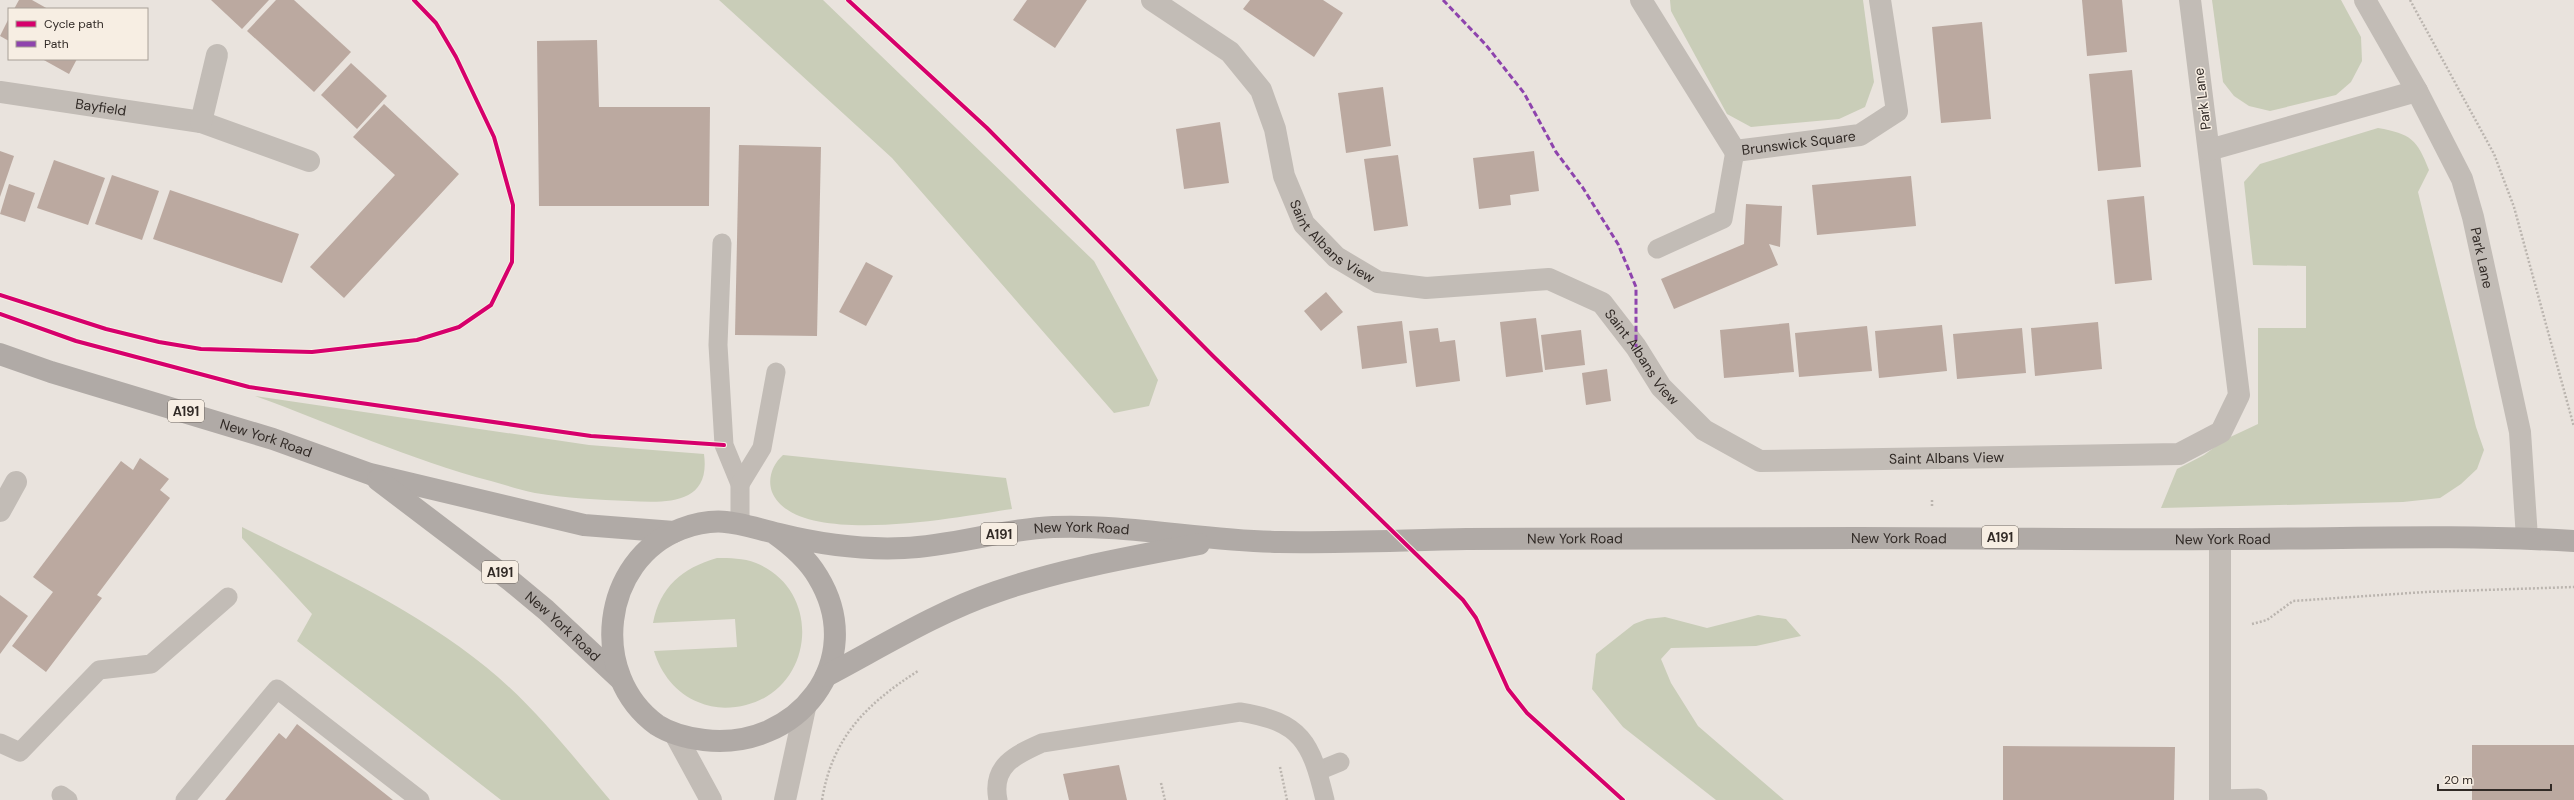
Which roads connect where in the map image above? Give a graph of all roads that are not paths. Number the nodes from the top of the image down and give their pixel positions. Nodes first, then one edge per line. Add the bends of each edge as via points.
1 (1152, 0) edge
2 (1641, 0) edge
3 (1880, 0) edge
4 (2190, 0) edge
5 (2365, 0) edge
6 (217, 55) dead end
7 (2417, 91) junction
8 (0, 92) edge
9 (201, 122) junction
10 (2209, 150) junction
11 (1735, 151) junction
12 (309, 161) dead end
13 (722, 243) dead end
14 (1658, 249) dead end
15 (0, 354) edge
16 (776, 372) dead end
17 (2222, 432) joint
18 (370, 474) junction
19 (16, 482) dead end
20 (740, 484) junction
21 (0, 511) edge
22 (740, 522) junction
23 (674, 532) junction
24 (774, 533) junction
25 (1226, 538) junction
26 (2527, 538) junction
27 (2220, 539) junction
28 (2574, 541) edge
29 (228, 597) dead end
30 (826, 676) junction
31 (621, 680) junction
32 (805, 708) junction
33 (675, 734) junction
34 (0, 743) edge
35 (1340, 762) dead end
36 (1318, 771) junction
37 (2258, 798) dead end
38 (2220, 799) edge
39 (185, 800) edge
40 (420, 800) edge
41 (711, 800) edge
42 (785, 800) edge
43 (998, 800) edge
44 (1325, 800) edge

1 - 17 street, Saint Albans View via 1230,52 1261,90 1275,129 1284,176 1304,224 1336,257 1378,282 1426,288 1549,280 1602,303 1636,347 1661,387 1704,430 1760,462 2179,454
2 - 11 street, Brunswick Square
3 - 11 street, Brunswick Square via 1897,111 1860,135
4 - 10 street, Park Lane
5 - 7 street, Park Lane
6 - 9 street
7 - 10 street
7 - 26 street, Park Lane via 2462,179 2473,217 2520,432
8 - 9 street, Bayfield
9 - 12 street, Bayfield
10 - 17 street, Park Lane via 2239,395
11 - 14 lane via 1724,219
13 - 20 lane via 718,345 724,445
15 - 18 main road, New York Road / A191 via 272,439
16 - 20 lane via 762,448
18 - 23 main road, New York Road / A191 via 584,525
18 - 31 main road, New York Road / A191 via 511,581
19 - 21 street
20 - 22 lane
22 - 23 main road, New York Road / A191 via 704,523
22 - 24 main road, New York Road / A191
23 - 31 main road, New York Road / A191 via 644,554 628,574 617,595 611,633
24 - 25 main road, New York Road / A191 via 836,545 880,548 947,543 1045,527 1079,527
24 - 30 main road, New York Road / A191 via 805,559 828,596 835,636 833,655
25 - 27 main road, New York Road / A191 via 1273,542 1932,537
25 - 30 main road, New York Road / A191 via 1117,560 996,592 953,610
26 - 27 main road, New York Road / A191
26 - 28 main road, New York Road / A191
27 - 38 street
29 - 34 lane via 151,664 99,670 20,752
30 - 32 main road, New York Road / A191
31 - 33 main road, New York Road / A191 via 640,708 657,724
32 - 33 main road, New York Road / A191 via 786,724 744,740 718,742
32 - 42 street
33 - 41 street
35 - 36 lane
36 - 43 lane via 1308,747 1289,726 1267,716 1240,712 1042,743 1015,754 1002,769 995,786
36 - 44 lane
37 - 38 lane
39 - 40 lane via 277,689

